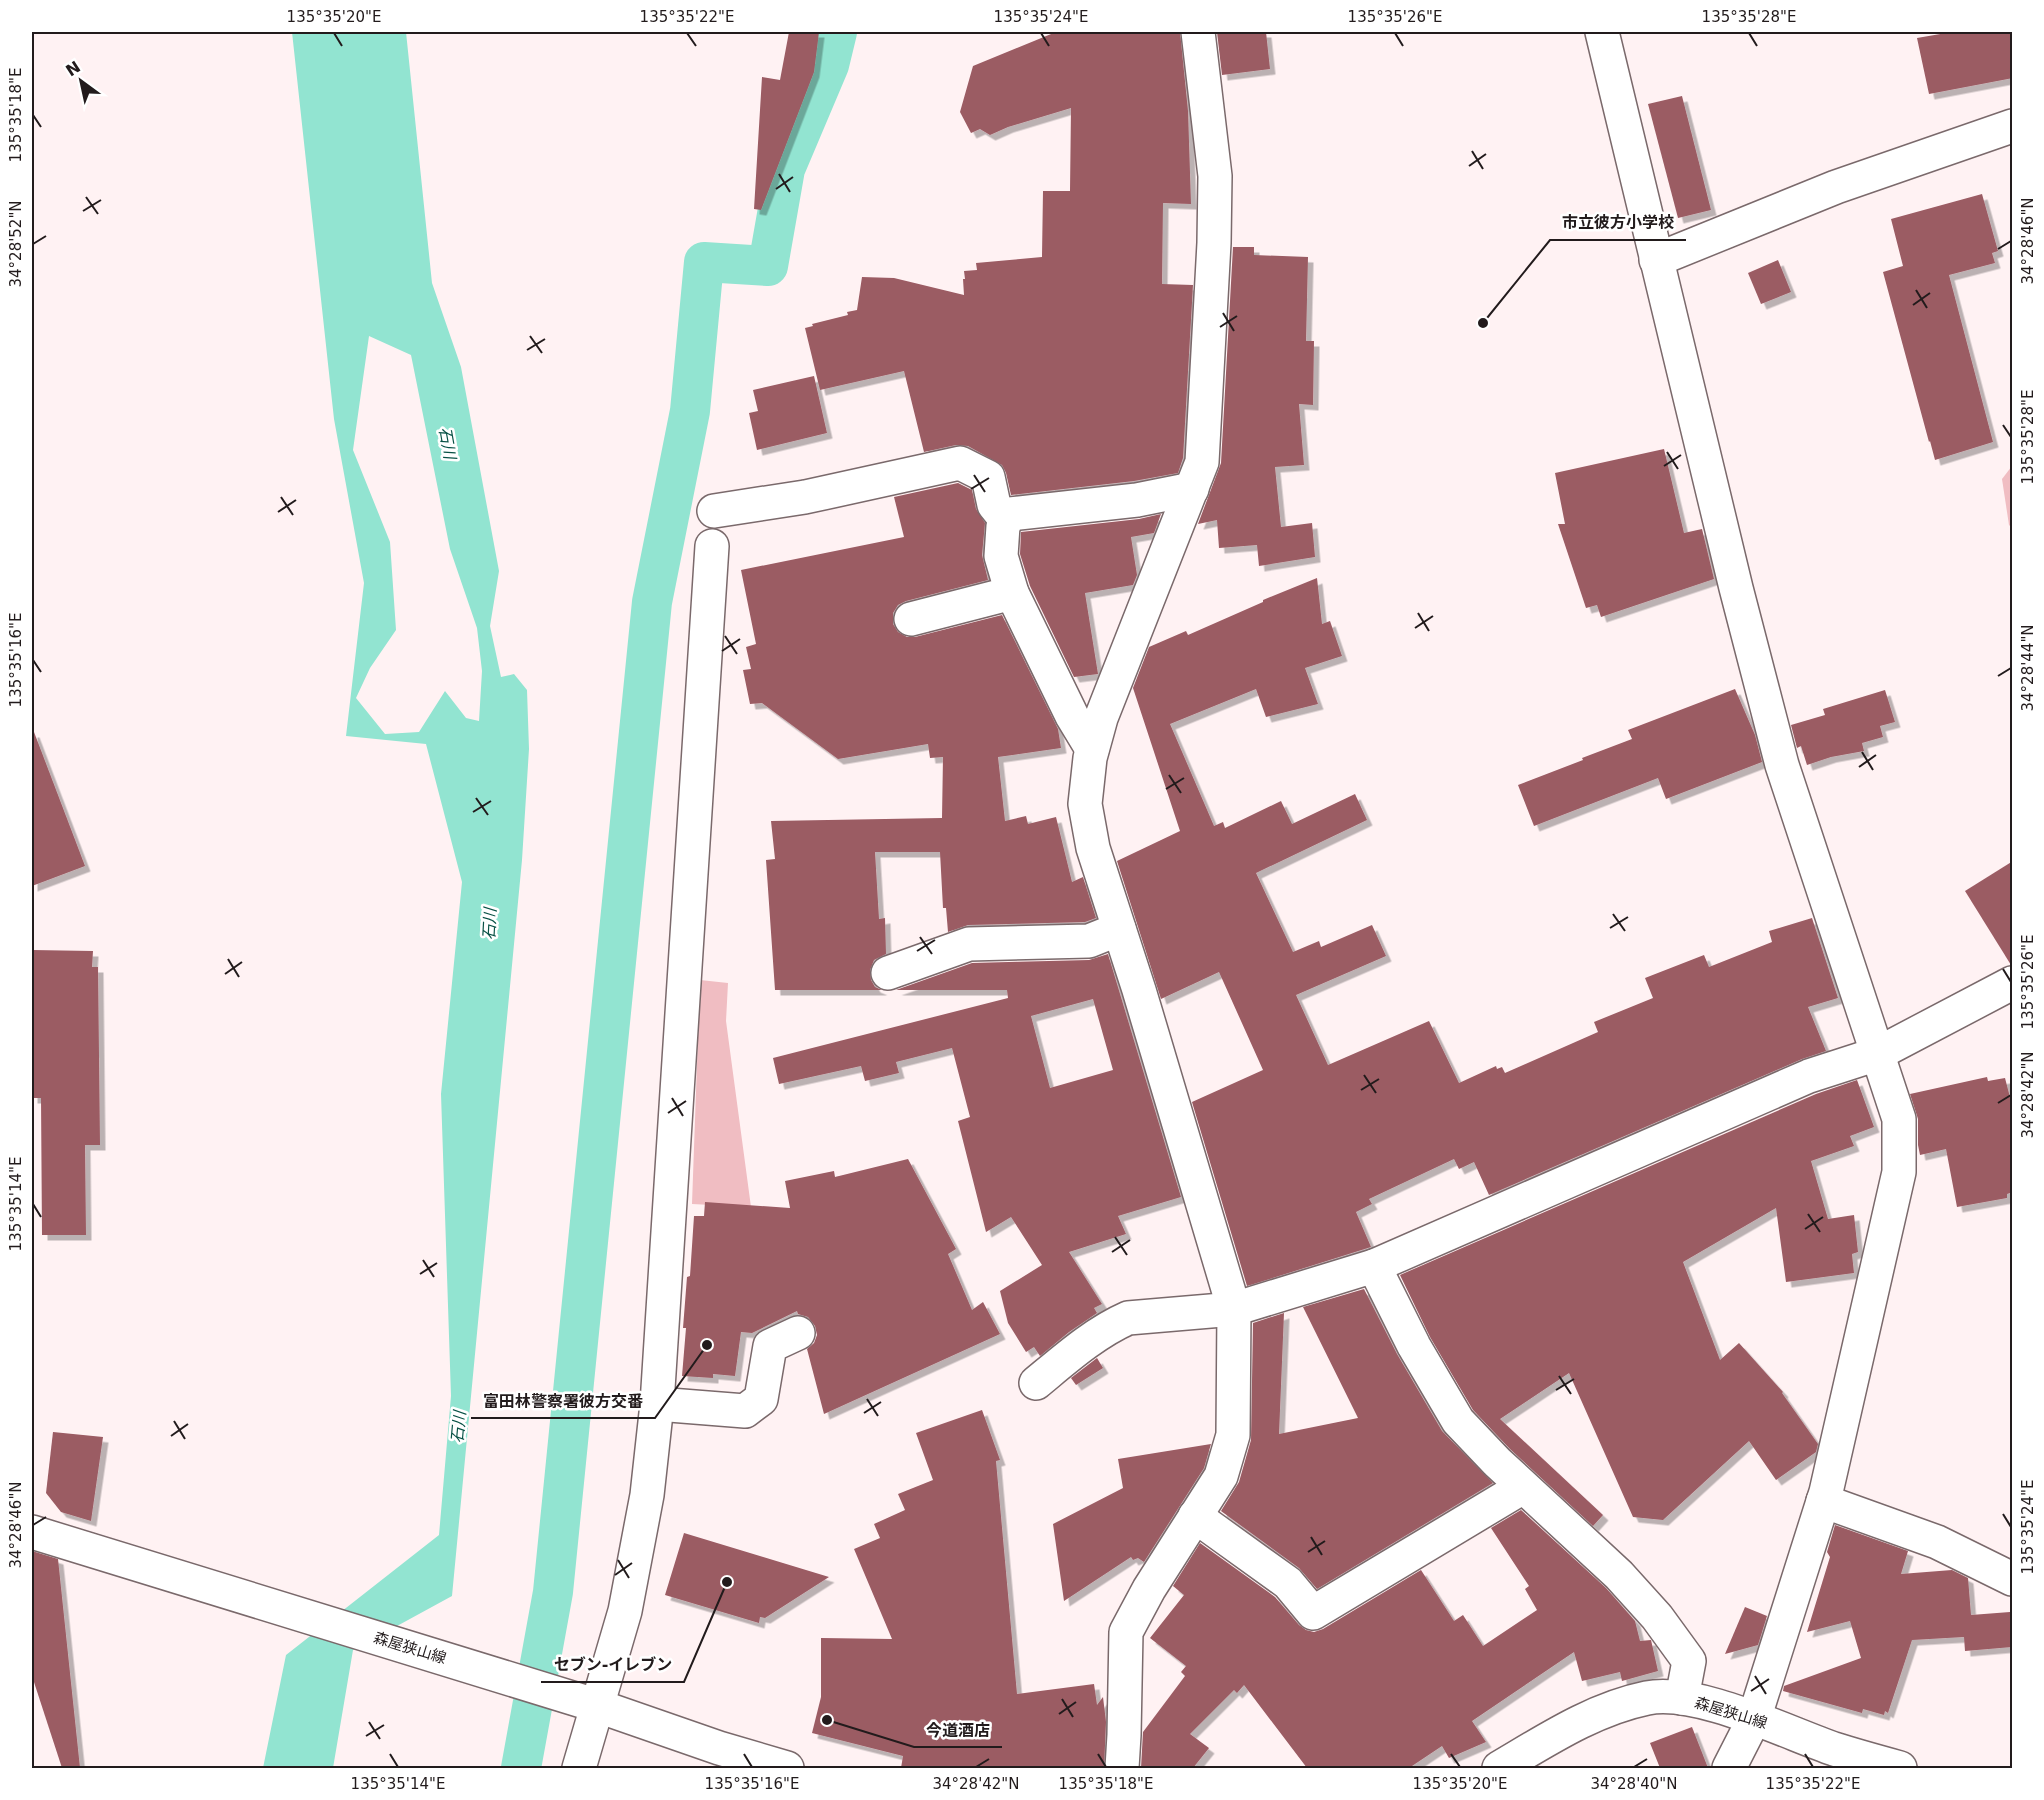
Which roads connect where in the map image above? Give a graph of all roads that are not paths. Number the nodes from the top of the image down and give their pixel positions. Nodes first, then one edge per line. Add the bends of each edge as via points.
1 (1197, 32) edge
2 (1602, 32) edge
3 (2013, 126) edge
4 (1656, 260) junction
5 (1192, 489) junction
6 (714, 511) dead end
7 (1006, 520) junction
8 (712, 546) dead end
9 (1012, 593) junction
10 (911, 618) dead end
11 (1092, 749) junction
12 (1119, 929) junction
13 (888, 973) dead end
14 (2013, 983) edge
15 (1877, 1054) junction
16 (1374, 1266) junction
17 (1234, 1309) junction
18 (798, 1333) dead end
19 (1036, 1383) dead end
20 (657, 1404) junction
21 (1523, 1487) junction
22 (1823, 1501) junction
23 (1195, 1516) junction
24 (44, 1536) edge
25 (2013, 1579) edge
26 (1682, 1698) junction
27 (591, 1704) junction
28 (1754, 1719) junction
29 (716, 1758) edge
30 (579, 1768) edge
31 (787, 1768) edge
32 (1122, 1768) edge
33 (1499, 1768) edge
34 (1729, 1768) edge
35 (1900, 1768) edge

1 - 5 street via 1215,176 1202,462
2 - 4 street
3 - 4 street via 1836,187
4 - 15 street via 1782,765
5 - 7 street via 1137,500 1010,514
5 - 11 street
6 - 7 street via 805,497 960,463 988,477 994,505
7 - 9 street via 1000,556
8 - 20 street
9 - 10 street
9 - 11 street
11 - 12 street via 1085,804 1093,848
12 - 13 street via 1089,941 969,944
12 - 17 street
14 - 15 street
15 - 16 street via 1809,1076
15 - 22 street via 1899,1119 1899,1172
16 - 17 street
16 - 21 street via 1458,1421
17 - 19 street via 1128,1318 1114,1324
17 - 23 street via 1233,1435 1221,1476
18 - 20 street via 770,1346 761,1399 745,1411
20 - 27 street via 647,1495 627,1599
21 - 23 street via 1313,1613 1288,1583
21 - 26 street via 1619,1575 1657,1617 1689,1661
22 - 25 street via 1937,1542
22 - 28 street
23 - 32 street via 1126,1632
24 - 27 street, 森屋狭山線
26 - 28 street, 森屋狭山線
26 - 33 street, 森屋狭山線 via 1648,1698 1601,1713
27 - 29 street, 森屋狭山線
27 - 30 street
28 - 34 street
28 - 35 street, 森屋狭山線
29 - 31 street, 森屋狭山線

